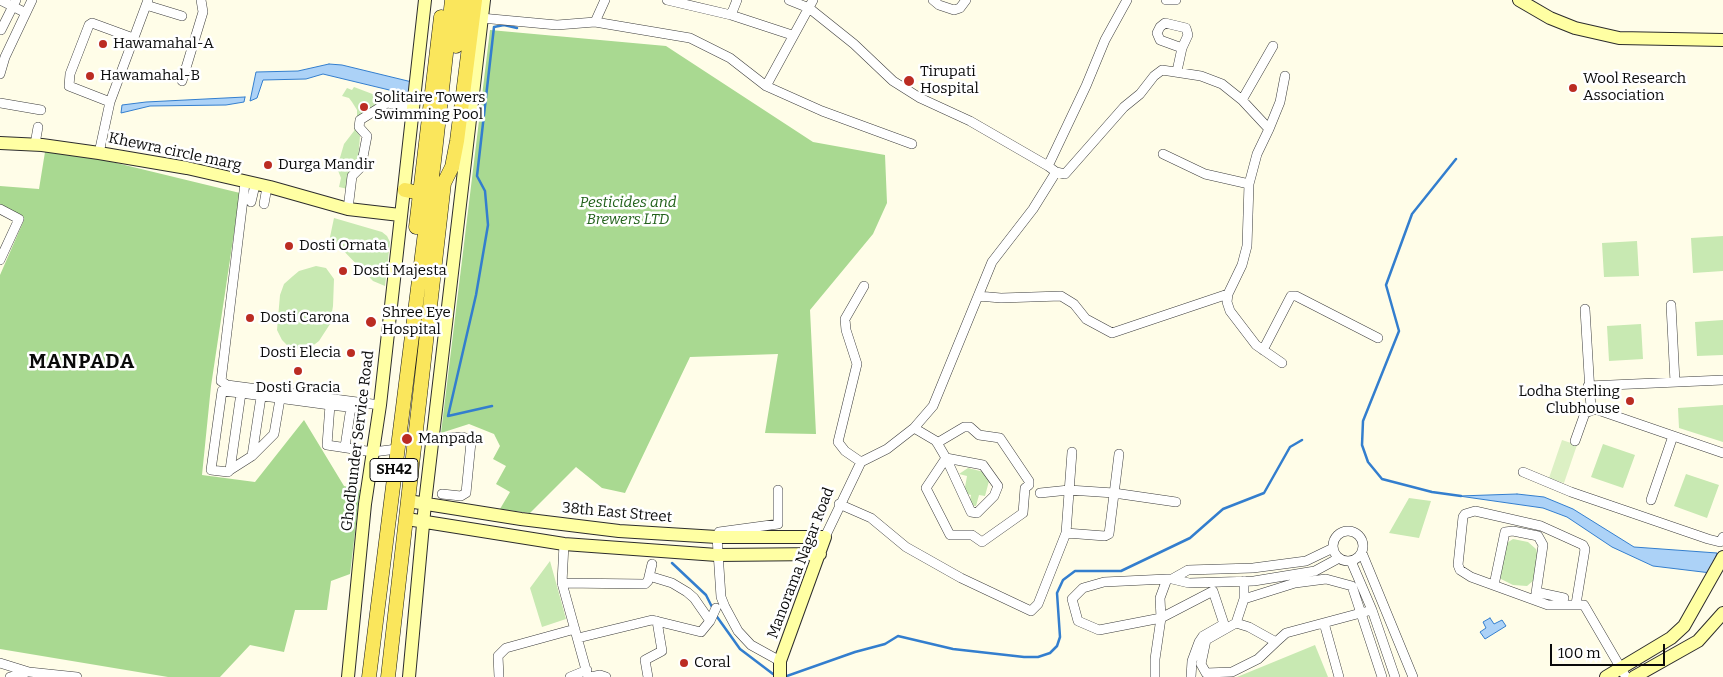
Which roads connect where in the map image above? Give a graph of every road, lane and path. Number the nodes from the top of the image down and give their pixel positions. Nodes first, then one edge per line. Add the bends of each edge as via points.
1 (0, 0) edge
2 (32, 0) edge
3 (201, 0) edge
4 (425, 0) edge
5 (443, 0) edge
6 (452, 0) edge
7 (462, 0) edge
8 (475, 0) edge
9 (484, 0) edge
10 (605, 0) edge
11 (668, 0) edge
12 (737, 0) edge
13 (789, 0) edge
14 (933, 0) edge
15 (966, 0) edge
16 (1127, 0) edge
17 (1166, 0) edge
18 (1176, 0) edge
19 (1519, 0) edge
20 (14, 3) edge
21 (147, 3) edge
22 (811, 4) edge
23 (26, 13) junction
24 (731, 14) junction
25 (182, 16) dead end
26 (481, 18) junction
27 (595, 22) junction
28 (1, 30) dead end
29 (792, 35) junction
30 (133, 38) junction
31 (1723, 40) edge
32 (1273, 46) dead end
33 (1182, 48) dead end
34 (1177, 71) junction
35 (0, 74) edge
36 (1285, 76) dead end
37 (182, 80) dead end
38 (766, 86) junction
39 (1242, 100) junction
40 (110, 102) junction
41 (0, 103) edge
42 (414, 106) junction
43 (41, 110) dead end
44 (464, 119) junction
45 (38, 127) dead end
46 (1269, 129) junction
47 (0, 143) edge
48 (35, 144) junction
49 (912, 144) dead end
50 (99, 153) junction
51 (1163, 154) dead end
52 (438, 163) junction
53 (1048, 166) junction
54 (1056, 172) junction
55 (444, 183) junction
56 (1249, 184) junction
57 (256, 185) junction
58 (405, 190) junction
59 (420, 193) junction
60 (251, 202) dead end
61 (264, 204) dead end
62 (0, 208) edge
63 (348, 209) junction
64 (400, 215) junction
65 (0, 260) edge
66 (420, 264) junction
67 (864, 286) dead end
68 (1228, 294) junction
69 (978, 296) junction
70 (1671, 305) dead end
71 (1585, 310) dead end
72 (1378, 338) dead end
73 (1263, 350) junction
74 (1282, 363) dead end
75 (1723, 380) edge
76 (1675, 382) junction
77 (1588, 386) junction
78 (241, 393) junction
79 (261, 396) junction
80 (280, 399) junction
81 (330, 405) junction
82 (351, 407) junction
83 (379, 407) junction
84 (1591, 409) junction
85 (914, 428) junction
86 (1673, 436) junction
87 (432, 439) junction
88 (1575, 441) dead end
89 (937, 443) junction
90 (346, 447) junction
91 (397, 449) junction
92 (373, 452) junction
93 (1072, 452) dead end
94 (1723, 453) edge
95 (1119, 454) dead end
96 (252, 456) junction
97 (946, 458) junction
98 (861, 462) junction
99 (230, 470) junction
100 (1523, 472) dead end
101 (778, 490) dead end
102 (1069, 490) junction
103 (1040, 493) dead end
104 (1114, 493) junction
105 (442, 494) dead end
106 (408, 500) junction
107 (1650, 500) dead end
108 (1176, 502) dead end
109 (425, 503) junction
110 (839, 504) junction
111 (406, 519) junction
112 (521, 520) junction
113 (423, 522) junction
114 (1066, 534) junction
115 (716, 535) junction
116 (520, 537) junction
117 (825, 537) junction
118 (1722, 541) edge
119 (564, 544) junction
120 (1333, 548) junction
121 (1362, 553) junction
122 (820, 554) junction
123 (717, 555) junction
124 (1723, 557) edge
125 (1339, 558) junction
126 (1351, 561) junction
127 (652, 564) dead end
128 (1253, 568) junction
129 (649, 576) junction
130 (1170, 579) junction
131 (1249, 581) junction
132 (562, 583) junction
133 (1494, 585) junction
134 (1536, 596) junction
135 (1564, 598) dead end
136 (1244, 599) junction
137 (1576, 604) junction
138 (716, 608) dead end
139 (1372, 610) junction
140 (1360, 613) junction
141 (1723, 613) edge
142 (1161, 618) junction
143 (657, 621) junction
144 (710, 621) junction
145 (1236, 623) junction
146 (1324, 623) junction
147 (576, 634) junction
148 (1276, 642) junction
149 (780, 661) junction
150 (0, 663) edge
151 (0, 670) edge
152 (12, 673) edge
153 (1623, 673) edge
154 (589, 675) edge
155 (77, 677) edge
156 (348, 677) edge
157 (370, 677) edge
158 (388, 677) edge
159 (409, 677) edge
160 (499, 677) edge
161 (570, 677) edge
162 (606, 677) edge
163 (648, 677) edge
164 (780, 677) edge
165 (1155, 677) edge
166 (1191, 677) edge
167 (1338, 677) edge
168 (1382, 677) edge
169 (1395, 677) edge
170 (1413, 677) edge
171 (1606, 677) edge
172 (1634, 677) edge

1 - 20 street
2 - 23 street
3 - 37 street via 203,12
4 - 42 street, Ghodbunder Service Road
5 - 59 main road, SH42
6 - 52 main road
7 - 52 main road
8 - 44 main road, SH42
9 - 26 street
10 - 27 street
11 - 24 street
12 - 24 street
13 - 22 street
14 - 15 street via 954,10
16 - 53 street via 1105,40
17 - 18 street
19 - 31 street via 1575,28 1619,38
20 - 23 street
20 - 28 street
21 - 25 street
21 - 30 street
22 - 29 street
22 - 53 street via 893,81
23 - 35 street
24 - 29 street
26 - 27 street via 557,26
26 - 44 street
27 - 38 street via 690,38 730,58
29 - 38 street
30 - 40 street
30 - 40 street via 92,23 70,74 69,86
32 - 39 street
33 - 34 street
34 - 39 street via 1222,84
34 - 54 street via 1162,70 1154,76 1065,174
36 - 46 street via 1280,102
38 - 49 street via 822,111
39 - 46 street
40 - 50 street
41 - 43 street
42 - 58 street, Ghodbunder Service Road
42 - 63 street via 387,102 360,120 359,127 367,136 361,167 352,176
44 - 55 main road, SH42 via 452,167
44 - 87 street
45 - 48 street
46 - 56 street via 1257,154
47 - 48 street, Khewra circle marg
48 - 50 street, Khewra circle marg
50 - 57 street, Khewra circle marg via 186,168
51 - 56 street via 1204,174
52 - 55 main road
52 - 66 main road
53 - 54 street
54 - 69 street via 1033,209 992,262
55 - 106 main road, SH42
56 - 68 street via 1246,246 1242,265
57 - 60 street
57 - 61 street
57 - 63 street, Khewra circle marg
57 - 83 street via 221,381 227,385
58 - 59 main road
58 - 64 street, Ghodbunder Service Road
59 - 66 main road, SH42 via 414,249
62 - 65 street via 19,219
63 - 64 street, Khewra circle marg
64 - 83 street, Ghodbunder Service Road
66 - 91 main road, SH42
67 - 98 street via 846,320 857,364 838,442
68 - 69 street via 1112,333 1086,319 1074,304 1061,296
68 - 73 street via 1230,311
69 - 85 street via 933,406
70 - 76 street
71 - 77 street
72 - 73 street via 1291,296
73 - 74 street
75 - 76 street
76 - 77 street
77 - 84 street
78 - 79 street
78 - 99 street
78 - 99 street via 222,391 220,394 210,468
79 - 80 street
79 - 96 street
80 - 81 street
80 - 96 street via 274,434
81 - 82 street
81 - 90 street via 326,443
82 - 83 street
82 - 90 street
83 - 92 street, Ghodbunder Service Road
84 - 86 street
84 - 88 street via 1585,413
85 - 89 street via 928,434
85 - 98 street via 887,449
86 - 94 street
86 - 107 street
87 - 105 street via 461,437 471,442 466,493 461,496
87 - 109 street
89 - 97 street
89 - 97 street via 964,427 979,435 1000,438 1029,481 1025,488 1024,514 982,542 972,535 950,535 926,488
90 - 92 street
91 - 92 street
91 - 157 main road, SH42
92 - 156 street, Ghodbunder Service Road
93 - 102 street
95 - 104 street
96 - 99 street
97 - 97 street via 968,464 978,463 998,486 994,496 977,514 970,512
98 - 110 street, Manorama Nagar Road
100 - 118 street via 1571,492
101 - 115 street via 778,524
102 - 103 street
102 - 104 street
102 - 114 street
104 - 108 street
104 - 114 street via 1109,534
106 - 109 street, 38th East Street
106 - 111 main road, SH42
109 - 112 street, 38th East Street
109 - 113 street
110 - 114 street via 871,518 906,547 1028,611 1038,604
110 - 117 street, Manorama Nagar Road
111 - 113 street
111 - 158 main road, SH42
112 - 115 street, 38th East Street via 619,531
112 - 116 street
113 - 116 street
113 - 159 street
115 - 117 street, 38th East Street
115 - 123 street
116 - 119 street
117 - 122 street, Manorama Nagar Road
119 - 123 street
119 - 132 street
120 - 121 street via 1338,534 1353,531 1362,538
120 - 125 street
120 - 128 street via 1306,561
121 - 126 street
121 - 170 street
122 - 123 street
122 - 149 street, Manorama Nagar Road
123 - 149 street via 721,597 738,631 751,645
124 - 153 street via 1684,626
125 - 126 street
125 - 131 street via 1315,571
126 - 139 street
127 - 129 street
128 - 130 street via 1188,570
128 - 131 street
129 - 132 street via 645,584
129 - 144 street via 672,583 686,592
130 - 131 street via 1189,583
130 - 142 street via 1160,598
130 - 142 street via 1104,582 1083,588 1072,599 1078,621 1099,630
131 - 136 street
132 - 147 street
133 - 134 street
133 - 134 street via 1505,532 1538,536 1543,541
133 - 137 street via 1465,574 1458,565 1463,517 1470,511 1541,526 1583,545
134 - 135 street
134 - 137 street via 1558,607
136 - 140 street via 1296,583 1326,579 1352,586
136 - 145 street
137 - 153 street via 1587,608
138 - 144 street
139 - 140 street
139 - 169 street
140 - 146 street
140 - 168 street
141 - 172 street via 1698,641
142 - 165 street
142 - 166 street via 1213,591 1224,624 1203,636 1199,642 1192,661
143 - 144 street via 696,632 701,632
143 - 147 street
143 - 163 street via 662,651 645,660
145 - 148 street
145 - 148 street via 1206,640 1201,664 1206,673 1232,672 1258,659
146 - 148 street via 1286,634
146 - 167 street
147 - 154 street
147 - 160 street via 506,648 498,656
149 - 164 street, Manorama Nagar Road
150 - 152 street
151 - 152 street
152 - 155 street
153 - 171 street
154 - 161 street
154 - 162 street

